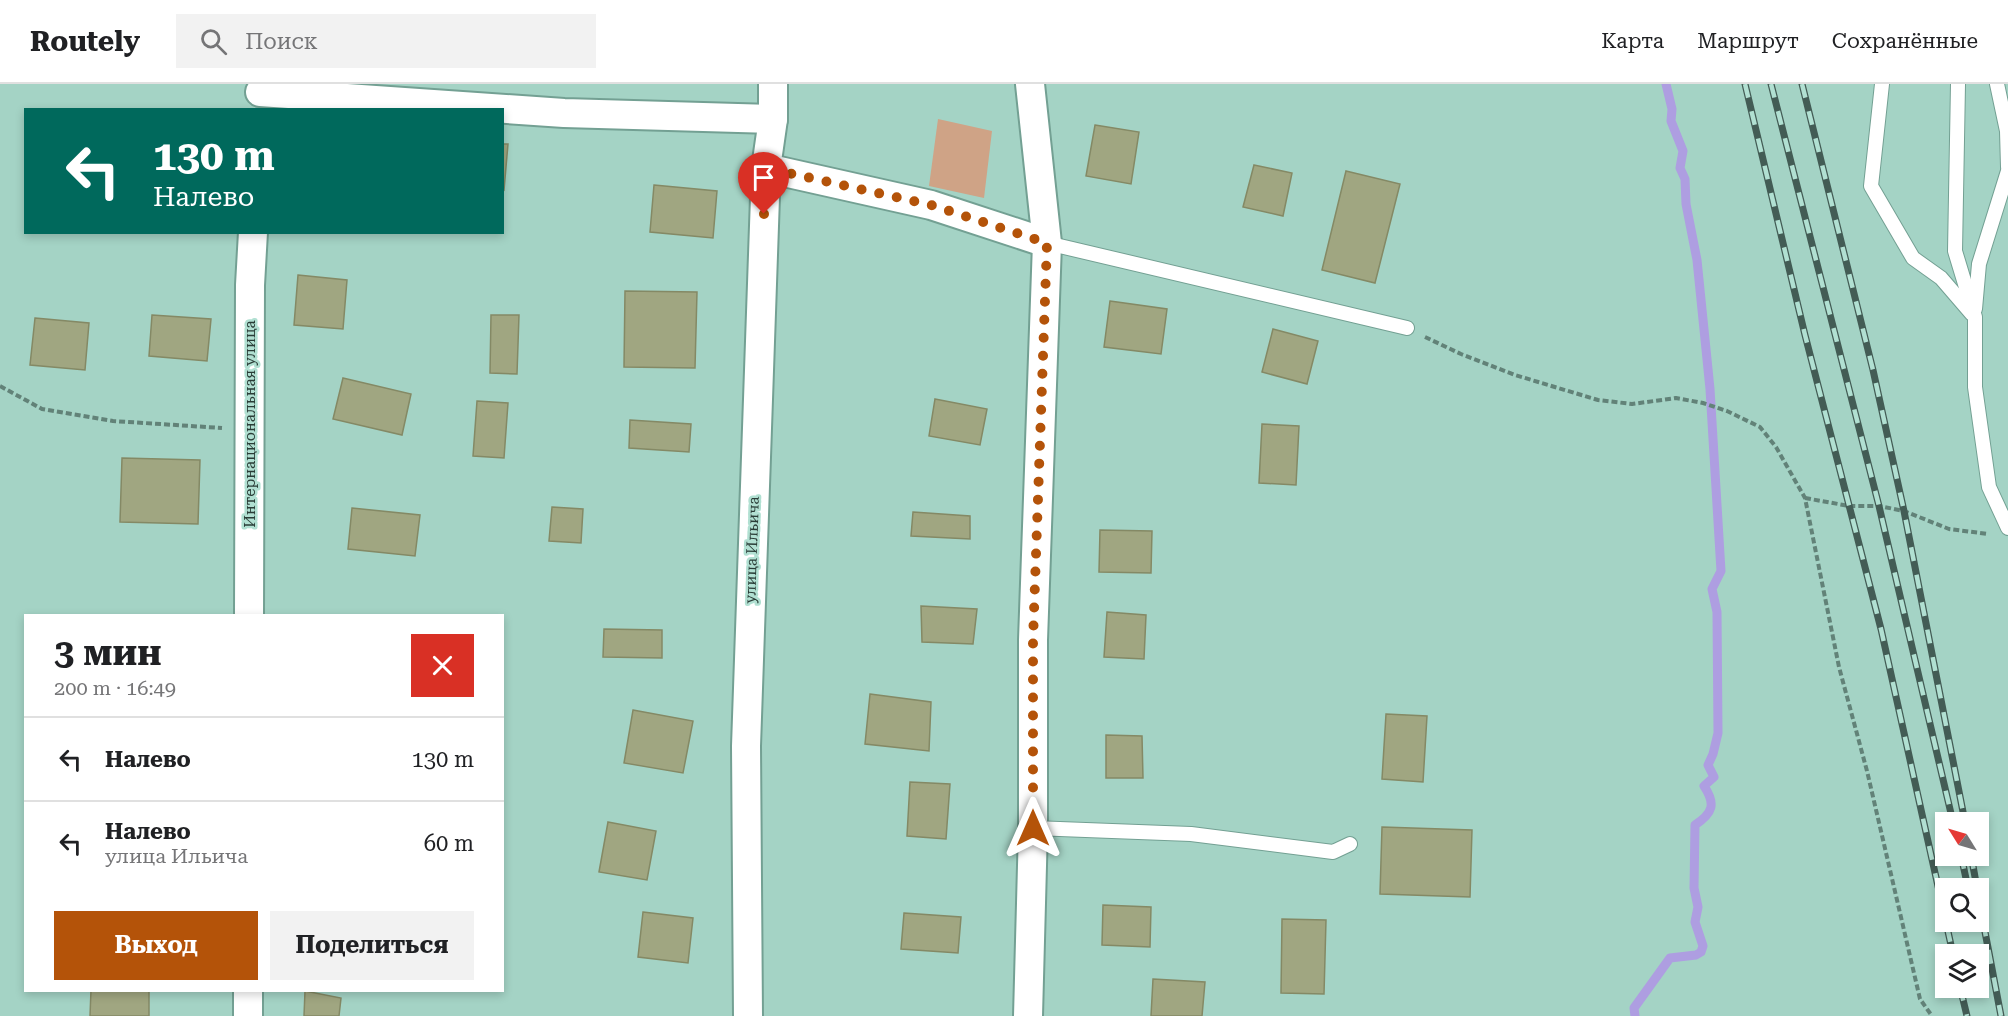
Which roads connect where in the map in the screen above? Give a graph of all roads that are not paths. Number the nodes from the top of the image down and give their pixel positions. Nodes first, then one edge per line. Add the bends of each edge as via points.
1 (773, 84) edge
2 (1030, 84) edge
3 (1882, 84) edge
4 (1958, 84) edge
5 (1997, 84) edge
6 (260, 95) edge
7 (480, 108) edge
8 (504, 109) edge
9 (773, 119) junction
10 (766, 168) junction
11 (2008, 169) edge
12 (253, 234) edge
13 (1047, 243) junction
14 (1975, 317) junction
15 (1407, 328) road end
16 (2002, 532) edge
17 (249, 614) edge
18 (1033, 828) junction
19 (1350, 844) dead end
20 (248, 992) edge
21 (248, 1016) edge
22 (748, 1016) edge
23 (1028, 1016) edge

1 - 9 street, улица Ильича
2 - 13 street
3 - 14 lane via 1871,186 1913,258 1941,278
4 - 14 lane via 1955,251
5 - 11 lane via 2007,131
6 - 7 street
8 - 9 street
9 - 10 street, улица Ильича
10 - 13 street via 931,205
10 - 22 street, улица Ильича via 746,746
11 - 14 lane via 1979,264
12 - 17 street, Интернациональная улица
13 - 15 lane
13 - 18 street via 1033,640
14 - 16 lane via 1975,387 1989,486
18 - 19 lane via 1191,834 1333,852
18 - 23 street
20 - 21 street

